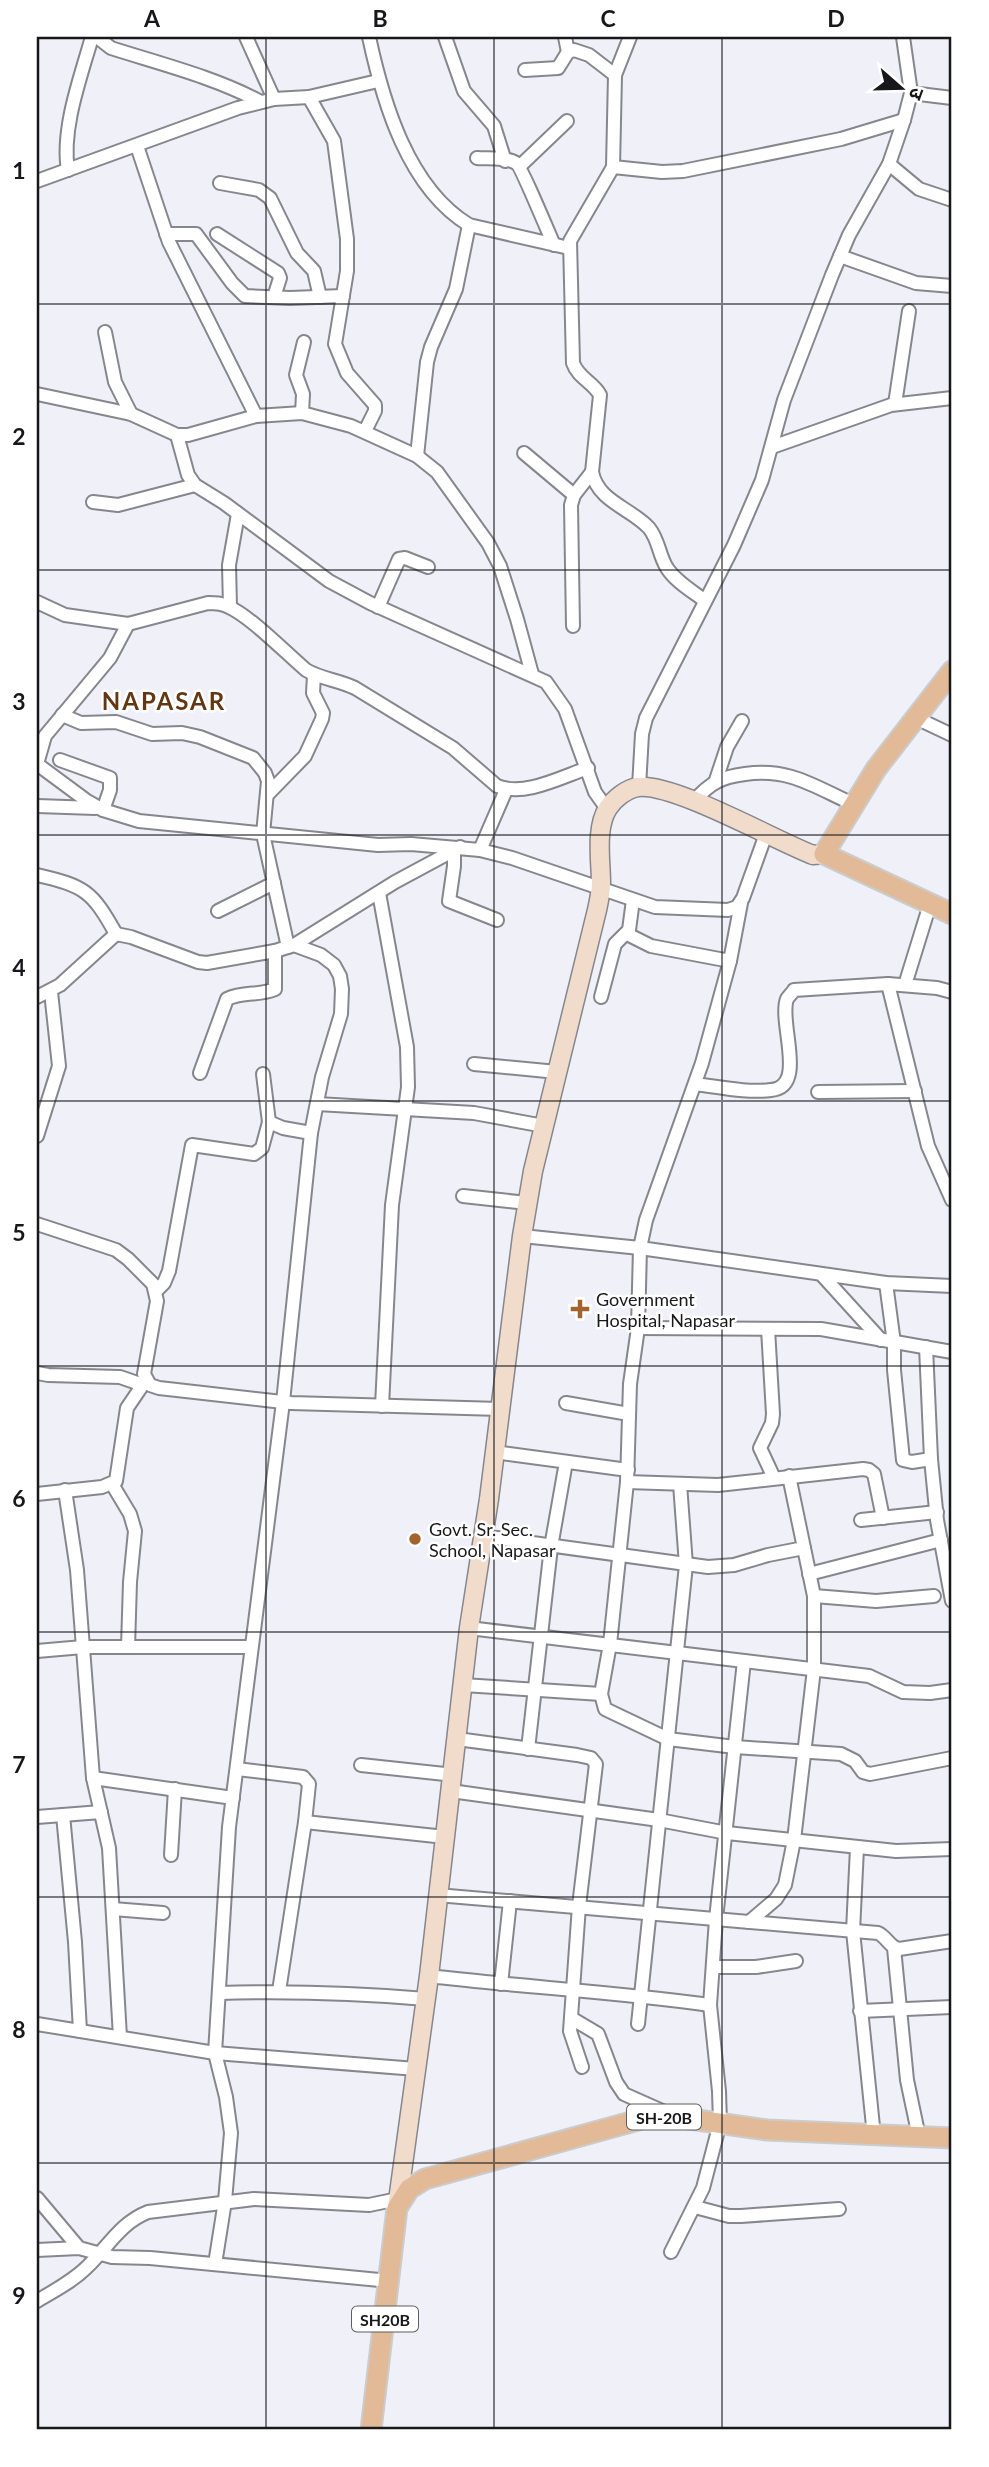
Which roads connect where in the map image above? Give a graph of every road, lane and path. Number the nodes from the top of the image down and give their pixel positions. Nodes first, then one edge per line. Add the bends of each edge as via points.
1 (95, 37) edge
2 (246, 37) edge
3 (369, 37) edge
4 (445, 37) edge
5 (565, 37) edge
6 (630, 37) edge
7 (903, 37) edge
8 (568, 52) junction
9 (525, 70) dead end
10 (615, 75) junction
11 (378, 81) junction
12 (952, 84) edge
13 (911, 93) junction
14 (309, 97) junction
15 (948, 97) edge
16 (267, 100) junction
17 (904, 120) junction
18 (566, 121) dead end
19 (137, 146) junction
20 (477, 158) dead end
21 (505, 161) junction
22 (889, 164) junction
23 (520, 166) junction
24 (612, 167) junction
25 (68, 170) junction
26 (37, 181) edge
27 (220, 183) dead end
28 (952, 200) edge
29 (469, 225) junction
30 (166, 234) junction
31 (217, 234) dead end
32 (554, 245) junction
33 (569, 248) junction
34 (840, 256) junction
35 (952, 286) edge
36 (343, 296) junction
37 (320, 297) junction
38 (274, 298) junction
39 (909, 310) dead end
40 (106, 332) dead end
41 (304, 342) dead end
42 (37, 394) edge
43 (952, 398) edge
44 (895, 404) junction
45 (302, 413) junction
46 (131, 414) junction
47 (256, 416) junction
48 (365, 431) junction
49 (177, 435) junction
50 (772, 447) junction
51 (524, 453) dead end
52 (417, 456) junction
53 (592, 472) junction
54 (195, 485) junction
55 (574, 495) junction
56 (93, 502) dead end
57 (238, 514) junction
58 (428, 567) dead end
59 (704, 600) junction
60 (37, 602) edge
61 (230, 607) junction
62 (378, 607) junction
63 (128, 624) junction
64 (573, 625) dead end
65 (952, 671) edge
66 (532, 674) junction
67 (314, 675) junction
68 (62, 715) junction
69 (916, 718) junction
70 (743, 721) dead end
71 (952, 735) edge
72 (60, 760) dead end
73 (37, 764) edge
74 (588, 768) junction
75 (716, 780) junction
76 (639, 787) junction
77 (506, 790) junction
78 (268, 794) junction
79 (694, 801) junction
80 (853, 804) junction
81 (37, 806) edge
82 (101, 809) junction
83 (607, 809) junction
84 (263, 834) junction
85 (766, 834) junction
86 (457, 849) junction
87 (480, 850) junction
88 (824, 853) junction
89 (37, 875) edge
90 (274, 883) junction
91 (601, 887) junction
92 (379, 892) junction
93 (634, 900) junction
94 (741, 903) junction
95 (930, 904) junction
96 (218, 911) dead end
97 (952, 914) edge
98 (497, 920) dead end
99 (117, 934) junction
100 (627, 934) junction
101 (286, 948) junction
102 (730, 961) junction
103 (888, 984) junction
104 (905, 985) junction
105 (51, 992) junction
106 (952, 992) edge
107 (37, 997) edge
108 (601, 997) dead end
109 (474, 1063) dead end
110 (557, 1072) junction
111 (200, 1073) dead end
112 (263, 1074) dead end
113 (695, 1084) junction
114 (915, 1091) junction
115 (818, 1092) dead end
116 (317, 1104) junction
117 (405, 1110) junction
118 (269, 1122) junction
119 (544, 1126) junction
120 (311, 1133) junction
121 (37, 1136) edge
122 (463, 1196) dead end
123 (952, 1200) edge
124 (527, 1203) junction
125 (37, 1224) edge
126 (522, 1236) junction
127 (640, 1248) junction
128 (822, 1275) junction
129 (886, 1283) junction
130 (952, 1286) edge
131 (156, 1291) junction
132 (638, 1328) junction
133 (768, 1329) junction
134 (887, 1342) junction
135 (926, 1347) junction
136 (952, 1352) edge
137 (37, 1373) edge
138 (144, 1383) junction
139 (283, 1402) junction
140 (566, 1403) dead end
141 (382, 1406) junction
142 (500, 1409) junction
143 (629, 1414) junction
144 (494, 1452) junction
145 (931, 1459) junction
146 (566, 1462) junction
147 (627, 1476) junction
148 (789, 1476) junction
149 (774, 1478) junction
150 (113, 1484) junction
151 (680, 1484) junction
152 (65, 1490) junction
153 (37, 1494) edge
154 (936, 1513) junction
155 (883, 1518) junction
156 (861, 1520) dead end
157 (482, 1536) junction
158 (551, 1546) junction
159 (804, 1548) junction
160 (946, 1549) edge
161 (618, 1556) junction
162 (685, 1565) junction
163 (809, 1574) junction
164 (814, 1596) junction
165 (934, 1596) dead end
166 (952, 1601) edge
167 (469, 1628) junction
168 (541, 1636) junction
169 (610, 1644) junction
170 (83, 1647) junction
171 (128, 1647) junction
172 (250, 1647) junction
173 (37, 1651) edge
174 (677, 1654) junction
175 (744, 1661) junction
176 (814, 1669) junction
177 (463, 1685) junction
178 (536, 1689) junction
179 (952, 1690) edge
180 (601, 1694) junction
181 (457, 1739) junction
182 (668, 1739) junction
183 (735, 1747) junction
184 (528, 1749) junction
185 (804, 1751) junction
186 (952, 1758) edge
187 (361, 1765) dead end
188 (237, 1769) junction
189 (93, 1778) junction
190 (452, 1783) junction
191 (175, 1789) junction
192 (233, 1798) junction
193 (101, 1812) junction
194 (590, 1812) junction
195 (63, 1815) junction
196 (37, 1817) edge
197 (659, 1820) junction
198 (305, 1822) junction
199 (727, 1833) junction
200 (445, 1836) junction
201 (794, 1840) junction
202 (857, 1848) junction
203 (952, 1849) edge
204 (171, 1854) dead end
205 (438, 1895) junction
206 (510, 1901) junction
207 (579, 1906) junction
208 (113, 1909) junction
209 (163, 1913) dead end
210 (649, 1913) junction
211 (716, 1919) junction
212 (750, 1922) junction
213 (853, 1931) junction
214 (952, 1941) edge
215 (894, 1948) junction
216 (796, 1961) dead end
217 (713, 1967) junction
218 (429, 1976) junction
219 (500, 1984) junction
220 (573, 1990) junction
221 (279, 1991) junction
222 (219, 1993) junction
223 (640, 1996) junction
224 (426, 1999) junction
225 (710, 2005) junction
226 (952, 2007) edge
227 (900, 2010) junction
228 (860, 2011) junction
229 (571, 2018) junction
230 (37, 2024) edge
231 (638, 2024) dead end
232 (80, 2031) junction
233 (120, 2037) junction
234 (215, 2053) junction
235 (582, 2067) dead end
236 (416, 2069) junction
237 (676, 2117) junction
238 (720, 2123) junction
239 (874, 2136) junction
240 (919, 2137) junction
241 (952, 2138) edge
242 (37, 2198) edge
243 (225, 2201) junction
244 (398, 2204) junction
245 (695, 2207) junction
246 (839, 2209) dead end
247 (79, 2248) junction
248 (37, 2250) edge
249 (671, 2252) dead end
250 (98, 2255) junction
251 (215, 2264) junction
252 (390, 2281) junction
253 (37, 2301) edge
254 (371, 2430) edge

1 - 16 street via 111,48
1 - 25 street via 73,108
2 - 16 street
3 - 11 street
4 - 21 street via 464,91 495,126
5 - 8 street
6 - 10 street
7 - 13 street
8 - 9 street via 558,68
8 - 10 street via 581,51
10 - 24 street
11 - 14 street
11 - 29 street via 415,170
12 - 15 street
13 - 15 street
13 - 17 street
14 - 16 street
14 - 36 street via 337,152 348,254
16 - 19 street
17 - 22 street
17 - 24 street via 841,139 684,171
18 - 23 street
19 - 25 street
19 - 30 street
20 - 21 street
21 - 23 street
22 - 28 street via 919,189
22 - 34 street
23 - 32 street
24 - 33 street via 573,233
25 - 26 street
27 - 37 street via 259,190 271,198 297,253 314,271
29 - 32 street
29 - 52 street via 456,289 427,362
30 - 38 street via 197,234 242,294
30 - 47 street
31 - 38 street via 278,273
32 - 33 street
33 - 53 street via 573,363 580,377 600,395
34 - 35 street via 908,281
34 - 50 street via 784,400
36 - 37 street
36 - 48 street via 335,344 352,381 375,405
37 - 38 street
39 - 44 street
40 - 46 street via 115,382
41 - 45 street via 296,374 303,394
42 - 46 street
43 - 44 street
44 - 50 street
45 - 47 street
45 - 48 street
46 - 49 street
47 - 49 street
48 - 52 street
49 - 54 street
50 - 59 street via 734,545
51 - 55 street
52 - 66 street via 437,472 488,542 505,579
53 - 55 street
53 - 59 street via 601,491 649,528 668,571
54 - 56 street via 117,505
54 - 57 street
55 - 64 street via 570,517
57 - 61 street via 230,553
57 - 62 street via 328,581
58 - 62 street via 399,559
59 - 76 street via 646,718
60 - 63 street via 65,615
61 - 63 street via 208,603
61 - 67 street
62 - 66 street
63 - 68 street via 110,658
65 - 69 main road
66 - 74 street via 546,682 561,701
67 - 77 street via 355,688 453,748
67 - 78 street via 313,693 322,719 305,756
68 - 73 street via 45,736
68 - 78 street via 81,723 116,722 152,734 182,733 253,758 268,781
69 - 71 street
69 - 80 main road
70 - 75 street via 727,747
72 - 82 street via 110,778
73 - 82 street
74 - 77 street via 528,788
74 - 83 street via 595,792
75 - 79 street
75 - 80 street via 779,772
76 - 79 main road
76 - 83 main road via 620,795
77 - 87 street
78 - 84 street
79 - 85 main road
80 - 88 main road
81 - 82 street
82 - 84 street via 139,821
83 - 91 main road
84 - 86 street
84 - 90 street
85 - 88 main road via 813,855
85 - 94 street
86 - 87 street
86 - 92 street
86 - 98 street via 449,901
87 - 91 street
88 - 95 main road
89 - 99 street via 74,885 88,894 99,903
90 - 96 street
90 - 101 street
91 - 93 street
91 - 110 main road
92 - 101 street
92 - 117 street via 407,1047
93 - 94 street via 655,907 728,910
93 - 100 street
94 - 102 street
95 - 97 main road
95 - 104 street
99 - 101 street via 198,962
99 - 105 street
100 - 102 street via 652,946
100 - 108 street via 615,944
101 - 111 street via 275,989 227,999
101 - 116 street via 328,960 340,976 341,1014
102 - 113 street
103 - 104 street
103 - 113 street via 794,990 785,1009 790,1066 784,1086 759,1091
103 - 114 street
104 - 106 street
105 - 107 street
105 - 121 street via 59,1066
109 - 110 street
110 - 119 main road
112 - 118 street
113 - 127 street
114 - 115 street
114 - 123 street via 929,1146
116 - 117 street
116 - 120 street
117 - 119 street via 474,1113
117 - 141 street via 392,1205
118 - 120 street
118 - 131 street via 262,1148 254,1154 192,1145 169,1270
119 - 124 main road
120 - 139 street
122 - 124 street
124 - 126 main road
125 - 131 street via 116,1250
126 - 127 street
126 - 142 main road
127 - 128 street
127 - 132 street
128 - 129 street
128 - 134 street
129 - 130 street
129 - 134 street
131 - 138 street
132 - 133 street
132 - 143 street
133 - 134 street via 821,1329
133 - 149 street via 773,1414 760,1448
134 - 135 street
134 - 145 street via 903,1460
135 - 136 street
135 - 145 street
137 - 138 street via 120,1377
138 - 139 street
138 - 150 street via 127,1408
139 - 141 street
139 - 172 street
140 - 143 street
141 - 142 street
142 - 144 main road
143 - 147 street
144 - 146 street
144 - 157 main road
145 - 154 street
146 - 147 street
146 - 158 street
147 - 151 street
147 - 161 street
148 - 149 street
148 - 155 street via 869,1470 874,1474
148 - 159 street
149 - 151 street
150 - 152 street
150 - 171 street via 135,1531
151 - 162 street
152 - 153 street
152 - 170 street
154 - 155 street
154 - 160 street
155 - 156 street
157 - 158 street
157 - 167 main road
158 - 161 street
158 - 168 street
159 - 162 street via 734,1566
159 - 163 street
160 - 163 street
160 - 166 street
161 - 162 street
161 - 169 street
162 - 174 street
163 - 164 street
164 - 165 street via 876,1601
164 - 176 street
167 - 168 street
167 - 177 main road
168 - 169 street
168 - 178 street
169 - 174 street
169 - 180 street
170 - 171 street
170 - 173 street
170 - 189 street
171 - 172 street
172 - 188 street
174 - 175 street
174 - 182 street
175 - 176 street
175 - 183 street
176 - 179 street via 869,1676 903,1692
176 - 185 street
177 - 178 street
177 - 181 main road
178 - 180 street
178 - 184 street
180 - 182 street via 605,1709
181 - 184 street
181 - 190 main road
182 - 183 street
182 - 197 street
183 - 185 street
183 - 199 street
184 - 194 street via 594,1760 597,1768
185 - 186 street via 848,1756 870,1774
185 - 201 street
187 - 190 street
188 - 192 street
188 - 198 street via 307,1780
189 - 191 street
189 - 193 street
190 - 194 street
190 - 200 main road
191 - 192 street
191 - 204 street
192 - 222 street
193 - 195 street
193 - 208 street
194 - 197 street
194 - 207 street
195 - 196 street
195 - 232 street
197 - 199 street
197 - 210 street
198 - 200 street
198 - 221 street
199 - 201 street
199 - 211 street
200 - 205 main road
201 - 202 street
201 - 212 street via 782,1891
202 - 203 street
202 - 213 street
205 - 206 street
205 - 218 main road
206 - 207 street
206 - 219 street
207 - 210 street
207 - 220 street
208 - 209 street
208 - 233 street
210 - 211 street
210 - 223 street
211 - 212 street
211 - 217 street
212 - 213 street
213 - 215 street via 883,1935
213 - 228 street
214 - 215 street
215 - 227 street
216 - 217 street
217 - 225 street
218 - 219 street
218 - 224 main road
219 - 220 street
220 - 223 street
220 - 229 street
221 - 222 street
221 - 224 street
222 - 234 street
223 - 225 street
223 - 231 street
224 - 236 main road
225 - 238 street
226 - 227 street
227 - 228 street
227 - 240 street
228 - 239 street
229 - 235 street via 571,2037
229 - 237 street via 598,2034 624,2094
230 - 232 street
232 - 233 street
233 - 234 street
234 - 236 street
234 - 243 street via 231,2118
236 - 244 main road
237 - 238 main road, SH-20B
237 - 244 main road, SH-20B via 649,2117 425,2179 409,2189
238 - 239 main road, SH-20B
238 - 245 street
239 - 240 main road, SH-20B
240 - 241 main road, SH-20B
242 - 247 street
243 - 244 street
243 - 250 street via 135,2217
243 - 251 street
244 - 252 main road, SH20B
245 - 246 street via 729,2216
245 - 249 street
247 - 248 street
247 - 250 street
250 - 251 street
250 - 253 street via 78,2275
251 - 252 street
252 - 254 main road, SH20B

